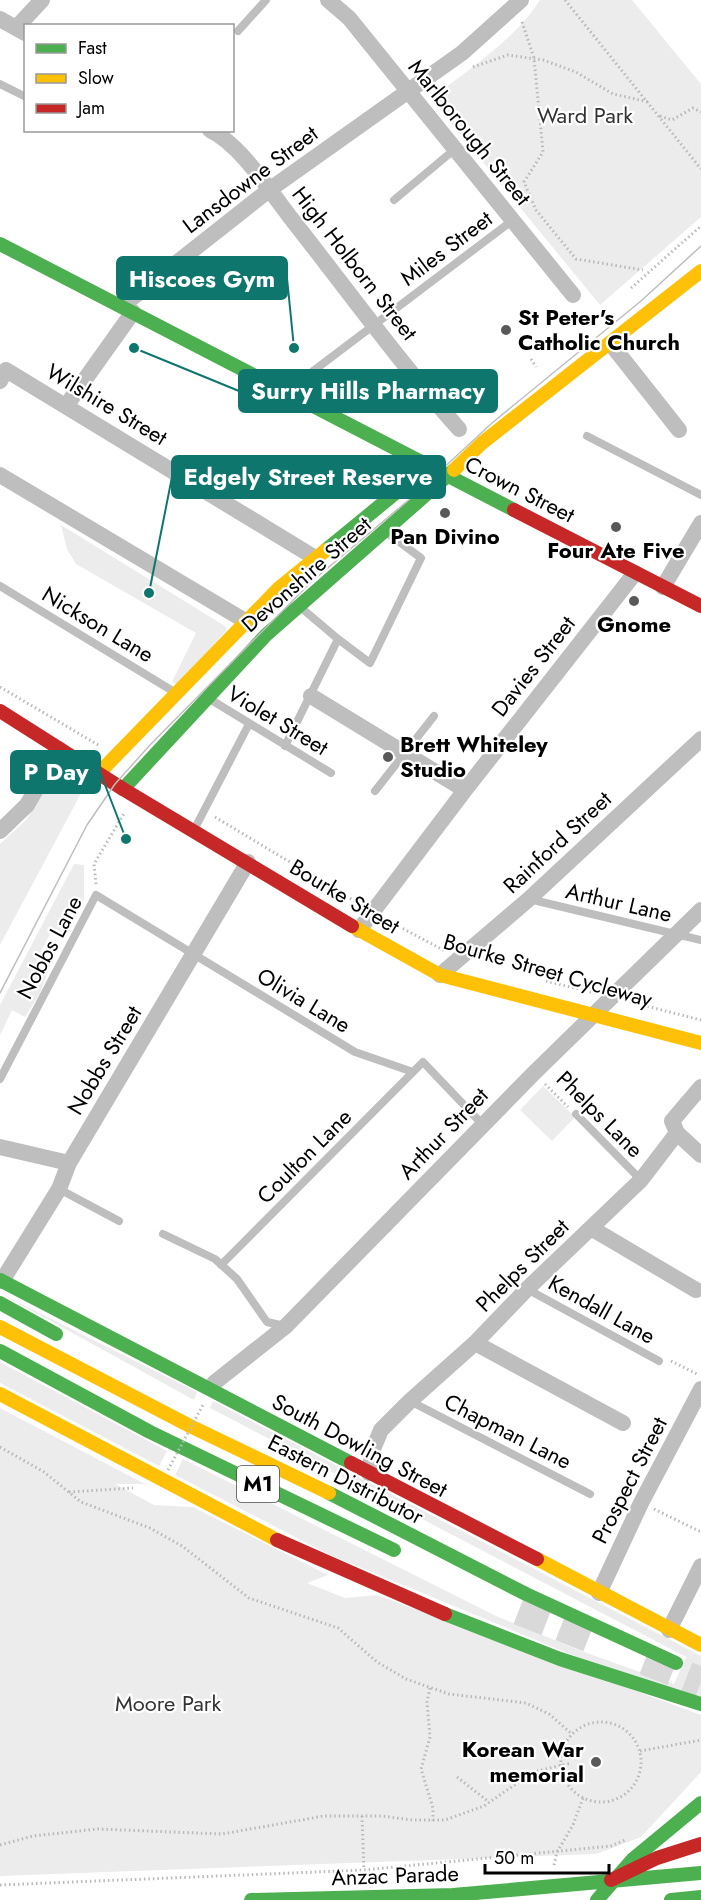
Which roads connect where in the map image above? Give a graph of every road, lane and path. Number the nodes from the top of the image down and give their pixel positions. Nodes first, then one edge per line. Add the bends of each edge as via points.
1 (42, 0) edge
2 (266, 0) edge
3 (328, 0) edge
4 (565, 0) edge
5 (517, 4) edge
6 (0, 19) edge
7 (26, 24) edge
8 (21, 31) edge
9 (237, 31) dead end
10 (534, 58) junction
11 (467, 71) dead end
12 (0, 84) edge
13 (408, 91) junction
14 (24, 97) edge
15 (648, 102) junction
16 (701, 112) edge
17 (659, 116) junction
18 (214, 132) edge
19 (455, 149) junction
20 (701, 169) edge
21 (269, 190) junction
22 (394, 200) dead end
23 (513, 220) junction
24 (701, 226) edge
25 (0, 244) edge
26 (643, 270) dead end
27 (701, 271) edge
28 (631, 288) dead end
29 (573, 295) dead end
30 (127, 309) junction
31 (375, 324) junction
32 (611, 344) junction
33 (531, 359) dead end
34 (536, 367) dead end
35 (0, 381) edge
36 (286, 391) junction
37 (66, 406) junction
38 (459, 429) dead end
39 (679, 430) dead end
40 (587, 436) dead end
41 (420, 461) junction
42 (0, 476) edge
43 (448, 476) junction
44 (701, 495) edge
45 (701, 523) edge
46 (386, 531) junction
47 (317, 559) junction
48 (635, 573) junction
49 (0, 586) edge
50 (663, 587) junction
51 (299, 606) junction
52 (701, 606) edge
53 (247, 622) junction
54 (338, 639) junction
55 (0, 687) edge
56 (176, 693) junction
57 (311, 696) junction
58 (207, 698) junction
59 (0, 711) edge
60 (434, 716) dead end
61 (249, 724) junction
62 (701, 739) edge
63 (285, 746) junction
64 (59, 749) junction
65 (109, 751) dead end
66 (405, 753) junction
67 (99, 773) junction
68 (330, 773) dead end
69 (123, 789) junction
70 (465, 790) junction
71 (375, 791) dead end
72 (130, 803) dead end
73 (205, 811) junction
74 (194, 830) junction
75 (0, 831) edge
76 (248, 862) junction
77 (96, 895) junction
78 (529, 899) junction
79 (701, 910) edge
80 (373, 912) junction
81 (359, 930) junction
82 (676, 933) junction
83 (701, 940) edge
84 (194, 953) junction
85 (461, 957) junction
86 (440, 975) junction
87 (537, 978) dead end
88 (613, 998) junction
89 (594, 1016) junction
90 (701, 1020) edge
91 (701, 1043) edge
92 (413, 1072) junction
93 (534, 1073) junction
94 (0, 1079) edge
95 (701, 1087) edge
96 (576, 1114) joint
97 (483, 1125) junction
98 (677, 1133) junction
99 (0, 1147) edge
100 (701, 1155) edge
101 (69, 1163) junction
102 (641, 1180) junction
103 (59, 1189) junction
104 (118, 1221) dead end
105 (591, 1228) junction
106 (163, 1234) dead end
107 (221, 1265) junction
108 (1, 1280) edge
109 (527, 1289) junction
110 (696, 1290) dead end
111 (0, 1303) edge
112 (286, 1326) junction
113 (0, 1327) edge
114 (72, 1342) dead end
115 (476, 1343) junction
116 (0, 1351) edge
117 (659, 1361) joint
118 (701, 1376) edge
119 (214, 1383) dead end
120 (701, 1389) edge
121 (0, 1394) edge
122 (410, 1401) junction
123 (204, 1403) dead end
124 (216, 1423) dead end
125 (623, 1423) dead end
126 (0, 1447) edge
127 (269, 1462) junction
128 (168, 1470) dead end
129 (369, 1473) junction
130 (142, 1487) dead end
131 (69, 1492) junction
132 (590, 1494) dead end
133 (641, 1503) junction
134 (701, 1532) edge
135 (403, 1554) dead end
136 (701, 1566) edge
137 (599, 1593) junction
138 (669, 1630) junction
139 (701, 1645) edge
140 (676, 1663) dead end
141 (430, 1688) junction
142 (701, 1704) edge
143 (572, 1734) junction
144 (701, 1740) edge
145 (640, 1751) junction
146 (571, 1763) dead end
147 (561, 1766) junction
148 (457, 1777) dead end
149 (583, 1798) junction
150 (489, 1802) junction
151 (701, 1803) edge
152 (362, 1816) junction
153 (433, 1821) junction
154 (628, 1838) dead end
155 (701, 1844) edge
156 (0, 1845) edge
157 (557, 1852) junction
158 (555, 1859) dead end
159 (364, 1870) junction
160 (701, 1873) edge
161 (611, 1880) junction
162 (0, 1885) edge
163 (701, 1897) edge
164 (251, 1900) edge
165 (597, 1900) edge
166 (618, 1900) edge
167 (671, 1900) edge

1 - 7 street
2 - 9 lane
3 - 13 street, Marlborough Street via 349,18
4 - 15 path
5 - 10 path
5 - 13 street, Lansdowne Street via 462,53
6 - 8 street
10 - 11 path via 508,55
10 - 15 path via 576,72 613,94
10 - 26 path via 543,152 524,182 536,210 576,260
12 - 14 lane
13 - 19 street, Marlborough Street
13 - 21 street, Lansdowne Street
15 - 17 path
16 - 17 path via 693,108 672,120
17 - 20 path
18 - 21 street, High Holborn Street via 225,137
19 - 22 lane
19 - 23 street, Marlborough Street
21 - 30 street, Lansdowne Street
21 - 31 street, High Holborn Street
23 - 29 street, Marlborough Street
23 - 31 lane, Miles Street
24 - 28 path
25 - 30 main road, Crown Street
27 - 32 main road, Devonshire Street
30 - 36 main road, Crown Street
30 - 37 street, Lansdowne Street
31 - 36 lane, Miles Street
31 - 38 street, High Holborn Street via 423,389
32 - 39 street
32 - 43 main road, Devonshire Street via 482,443
33 - 34 path
35 - 37 street, Wilshire Street via 6,370
36 - 41 main road, Crown Street
37 - 47 street, Wilshire Street
40 - 44 lane
41 - 43 main road, Crown Street
41 - 47 main road, Devonshire Street via 404,486
42 - 53 street
43 - 46 main road, Devonshire Street
43 - 48 main road, Crown Street
45 - 50 street
46 - 51 main road, Devonshire Street
46 - 54 lane via 421,558 370,663
47 - 53 main road, Devonshire Street via 279,588
48 - 50 main road, Crown Street
48 - 70 street, Davies Street
49 - 56 lane, Nickson Lane
50 - 52 main road, Crown Street
51 - 54 lane
51 - 58 main road, Devonshire Street
53 - 56 main road, Devonshire Street
54 - 57 lane
55 - 65 path
56 - 67 main road, Devonshire Street
57 - 63 lane
57 - 66 street
58 - 61 lane, Violet Street
58 - 69 main road, Devonshire Street
59 - 64 main road, Bourke Street
60 - 66 lane
61 - 63 lane, Violet Street
61 - 73 lane
62 - 78 street, Rainford Street
63 - 68 lane, Violet Street
64 - 67 main road, Bourke Street
64 - 75 street via 27,805
66 - 70 street
66 - 71 lane
67 - 69 main road, Bourke Street
69 - 74 main road, Bourke Street
70 - 80 street, Davies Street
72 - 77 path via 94,864
73 - 74 lane
73 - 80 path
74 - 76 main road, Bourke Street
76 - 81 main road, Bourke Street
76 - 84 street, Nobbs Street
77 - 84 lane, Olivia Lane
77 - 94 lane, Nobbs Lane
78 - 82 lane, Arthur Lane
78 - 85 street, Rainford Street
79 - 82 street, Arthur Street
80 - 81 street, Davies Street
80 - 85 path via 411,935
81 - 86 main road, Bourke Street
82 - 83 lane, Arthur Lane
82 - 88 street, Arthur Street
84 - 92 lane, Olivia Lane via 355,1052
84 - 101 street, Nobbs Street
85 - 86 street, Rainford Street
86 - 89 main road, Bourke Street
87 - 88 path
88 - 89 street, Arthur Street
88 - 90 path
89 - 91 main road, Bourke Street
89 - 93 street, Arthur Street
92 - 97 lane, Olivia Lane via 423,1062
92 - 107 lane, Coulton Lane
93 - 96 path, Phelps Lane
93 - 97 street, Arthur Street
95 - 98 street, Phelps Street via 672,1121
96 - 102 lane, Phelps Lane
97 - 112 street, Arthur Street
98 - 100 street
98 - 102 street, Phelps Street
99 - 101 street
101 - 103 street, Nobbs Street
102 - 105 street, Phelps Street
103 - 104 lane
103 - 108 street, Nobbs Street
105 - 109 street, Phelps Street
105 - 110 street
106 - 107 lane
107 - 112 lane via 237,1279 267,1322
108 - 129 main road, South Dowling Street
109 - 115 street, Phelps Street
109 - 117 lane, Kendall Lane
111 - 114 main road
112 - 119 street, Arthur Street
113 - 127 main road, Eastern Distributor / M1 via 190,1426
115 - 122 street, Phelps Street
115 - 125 street
116 - 135 main road, Eastern Distributor / M1 via 150,1432
117 - 118 path via 661,1356
120 - 133 street, Prospect Street
121 - 142 main road via 277,1540 417,1603 560,1659
122 - 129 street, Phelps Street via 381,1430
122 - 132 lane, Chapman Lane
123 - 128 path, bridge
124 - 127 main road, M1
126 - 131 path via 44,1472
127 - 140 main road, Eastern Distributor / M1 via 526,1594
129 - 137 main road, South Dowling Street
130 - 131 path
131 - 141 path via 81,1502 150,1528 182,1546 249,1598 338,1628 391,1671
133 - 134 path
133 - 137 street, Prospect Street
136 - 138 street
137 - 138 main road, South Dowling Street
138 - 139 main road, South Dowling Street
141 - 143 path via 460,1696 526,1703 549,1714
141 - 153 path via 430,1737 421,1769
143 - 145 path via 587,1725 605,1722 627,1731
143 - 147 path via 561,1754
144 - 145 path
145 - 149 path via 641,1764 631,1788 621,1797 609,1802
146 - 147 path
147 - 149 path via 568,1785
147 - 150 path via 524,1776
148 - 150 path
149 - 157 path
150 - 153 path via 457,1817
151 - 161 main road
152 - 153 path
152 - 156 path via 324,1816 222,1834 66,1831
152 - 159 path
154 - 157 path via 611,1846
155 - 161 main road via 657,1858
157 - 158 path
157 - 159 path
159 - 162 path
160 - 161 main road, Anzac Parade
161 - 164 main road, Anzac Parade via 453,1895
161 - 165 main road
161 - 166 main road
163 - 167 main road

